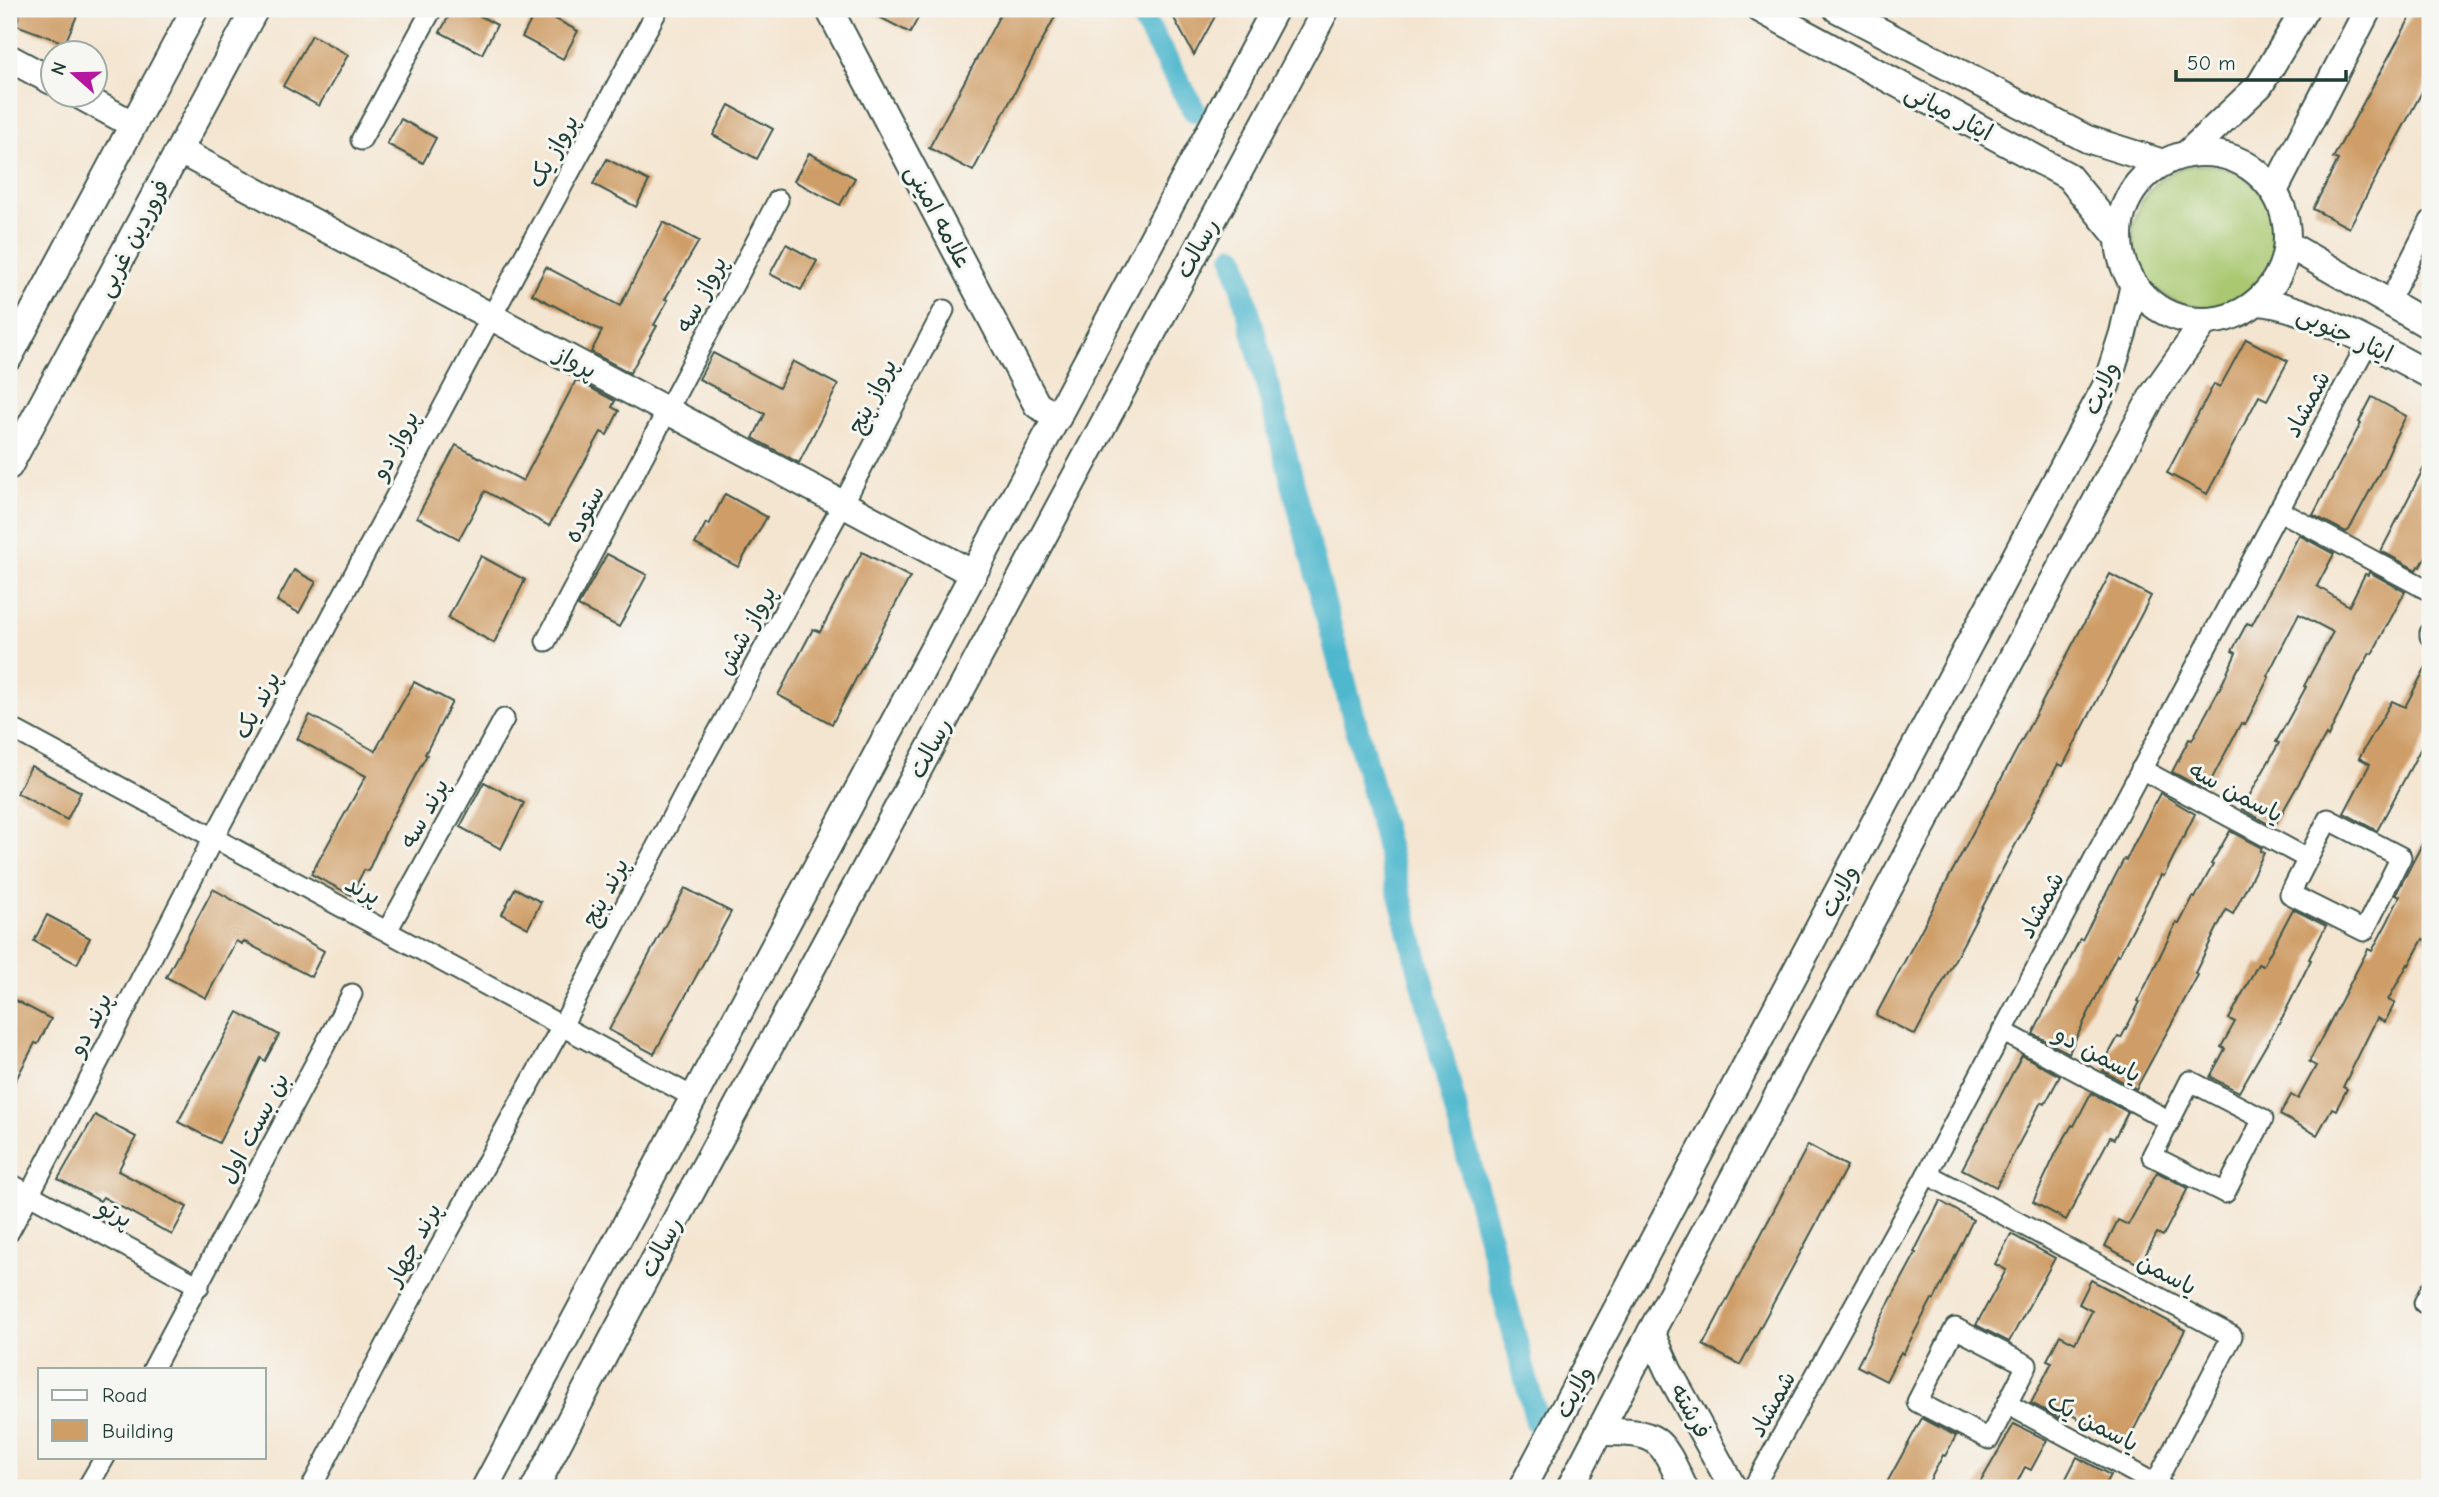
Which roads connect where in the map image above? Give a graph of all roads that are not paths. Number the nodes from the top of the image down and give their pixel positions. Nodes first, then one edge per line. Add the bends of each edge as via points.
1 (195, 9) edge
2 (255, 9) edge
3 (432, 9) edge
4 (658, 9) edge
5 (829, 9) edge
6 (1275, 9) edge
7 (1326, 9) edge
8 (1760, 9) edge
9 (1837, 9) edge
10 (2305, 9) edge
11 (2368, 9) edge
12 (9, 58) edge
13 (38, 74) edge
14 (103, 108) edge
15 (132, 124) junction
16 (361, 141) dead end
17 (180, 151) junction
18 (2175, 159) junction
19 (2274, 191) junction
20 (778, 200) dead end
21 (2430, 221) edge
22 (2119, 238) junction
23 (2287, 244) junction
24 (2134, 284) junction
25 (2257, 302) junction
26 (2388, 304) junction
27 (944, 310) dead end
28 (490, 316) junction
29 (2205, 321) junction
30 (2430, 327) edge
31 (2368, 342) junction
32 (9, 357) edge
33 (2430, 375) edge
34 (667, 410) junction
35 (1058, 417) junction
36 (9, 466) edge
37 (843, 504) junction
38 (2278, 510) junction
39 (972, 573) junction
40 (2430, 592) edge
41 (344, 596) joint
42 (546, 641) dead end
43 (504, 719) dead end
44 (9, 727) edge
45 (2141, 769) junction
46 (691, 780) joint
47 (214, 838) junction
48 (2308, 859) junction
49 (387, 931) junction
50 (352, 994) dead end
51 (562, 1026) junction
52 (2003, 1031) junction
53 (693, 1097) junction
54 (2170, 1121) junction
55 (1927, 1174) junction
56 (9, 1183) edge
57 (29, 1194) junction
58 (9, 1232) edge
59 (199, 1286) junction
60 (2430, 1291) edge
61 (2430, 1306) edge
62 (1651, 1332) junction
63 (154, 1368) edge
64 (2007, 1404) junction
65 (1600, 1432) junction
66 (104, 1458) edge
67 (2157, 1487) edge
68 (87, 1488) edge
69 (311, 1488) edge
70 (485, 1488) edge
71 (534, 1488) edge
72 (1522, 1488) edge
73 (1570, 1488) edge
74 (1684, 1488) edge
75 (1733, 1488) edge
76 (1753, 1488) edge

1 - 15 street
2 - 17 street, فروردین غربی
3 - 16 street
4 - 28 street, پرواز یک
5 - 35 street, علامه امینی via 1037,405
6 - 35 street, رسالت
7 - 71 street, رسالت
8 - 22 street, ایثار میانی via 2068,176
9 - 18 street, ایثار میانی via 2087,139
10 - 18 street via 2260,85
11 - 19 street
12 - 13 street
14 - 15 street
15 - 32 street
17 - 28 street, پرواز
17 - 36 street, فروردین غربی
18 - 19 street via 2207,153 2227,156 2253,170
18 - 22 street via 2145,176 2131,194
19 - 23 street via 2285,217
20 - 34 street, پرواز سه
21 - 26 street
22 - 24 street via 2123,262
23 - 25 street via 2272,286
23 - 26 street, ایثار جنوبی
24 - 29 street via 2165,312
24 - 72 street, ولایت via 2106,386
25 - 29 street via 2241,312
25 - 31 street, ایثار جنوبی via 2299,311
26 - 30 street, ایثار جنوبی
27 - 37 street, پرواز پنج
28 - 34 street, پرواز
28 - 41 street, پرواز دو
29 - 62 street, ولایت via 2153,395
31 - 33 street, ایثار جنوبی
31 - 38 street, شمشاد
34 - 37 street, پرواز
34 - 42 street, ستوده
35 - 39 street, رسالت
37 - 39 street, پرواز
37 - 46 street, پرواز شش
38 - 40 street
38 - 45 street, شمشاد
39 - 53 street, رسالت
41 - 47 street, پرند یک
43 - 49 street, پرند سه
44 - 47 street, پرند
45 - 48 street, یاسمن سه
45 - 52 street, شمشاد
46 - 51 street, پرند پنج
47 - 49 street, پرند
47 - 57 street, پرند دو
48 - 48 street via 2290,894 2364,931 2401,857 2328,819
49 - 51 street, پرند
50 - 59 street, بن بست اول
51 - 53 street, پرند
51 - 69 street, پرند چهار
52 - 54 street, یاسمن دو
52 - 55 street, شمشاد
53 - 70 street, رسالت
54 - 54 street via 2190,1081 2263,1119 2225,1193 2152,1156
55 - 67 street, یاسمن via 2232,1336
55 - 76 street, شمشاد
56 - 57 street, پرتو
57 - 58 street, پرند دو
57 - 59 street, پرتو
59 - 63 street, بن بست اول
60 - 61 street via 2424,1303
62 - 65 street, ولایت
62 - 75 street, فرشته
64 - 64 street via 2027,1365 1955,1328 1917,1402 1989,1439
64 - 67 street, یاسمن یک
65 - 73 street, ولایت
65 - 74 street, فرشته via 1636,1432 1653,1438 1667,1452
66 - 68 street

